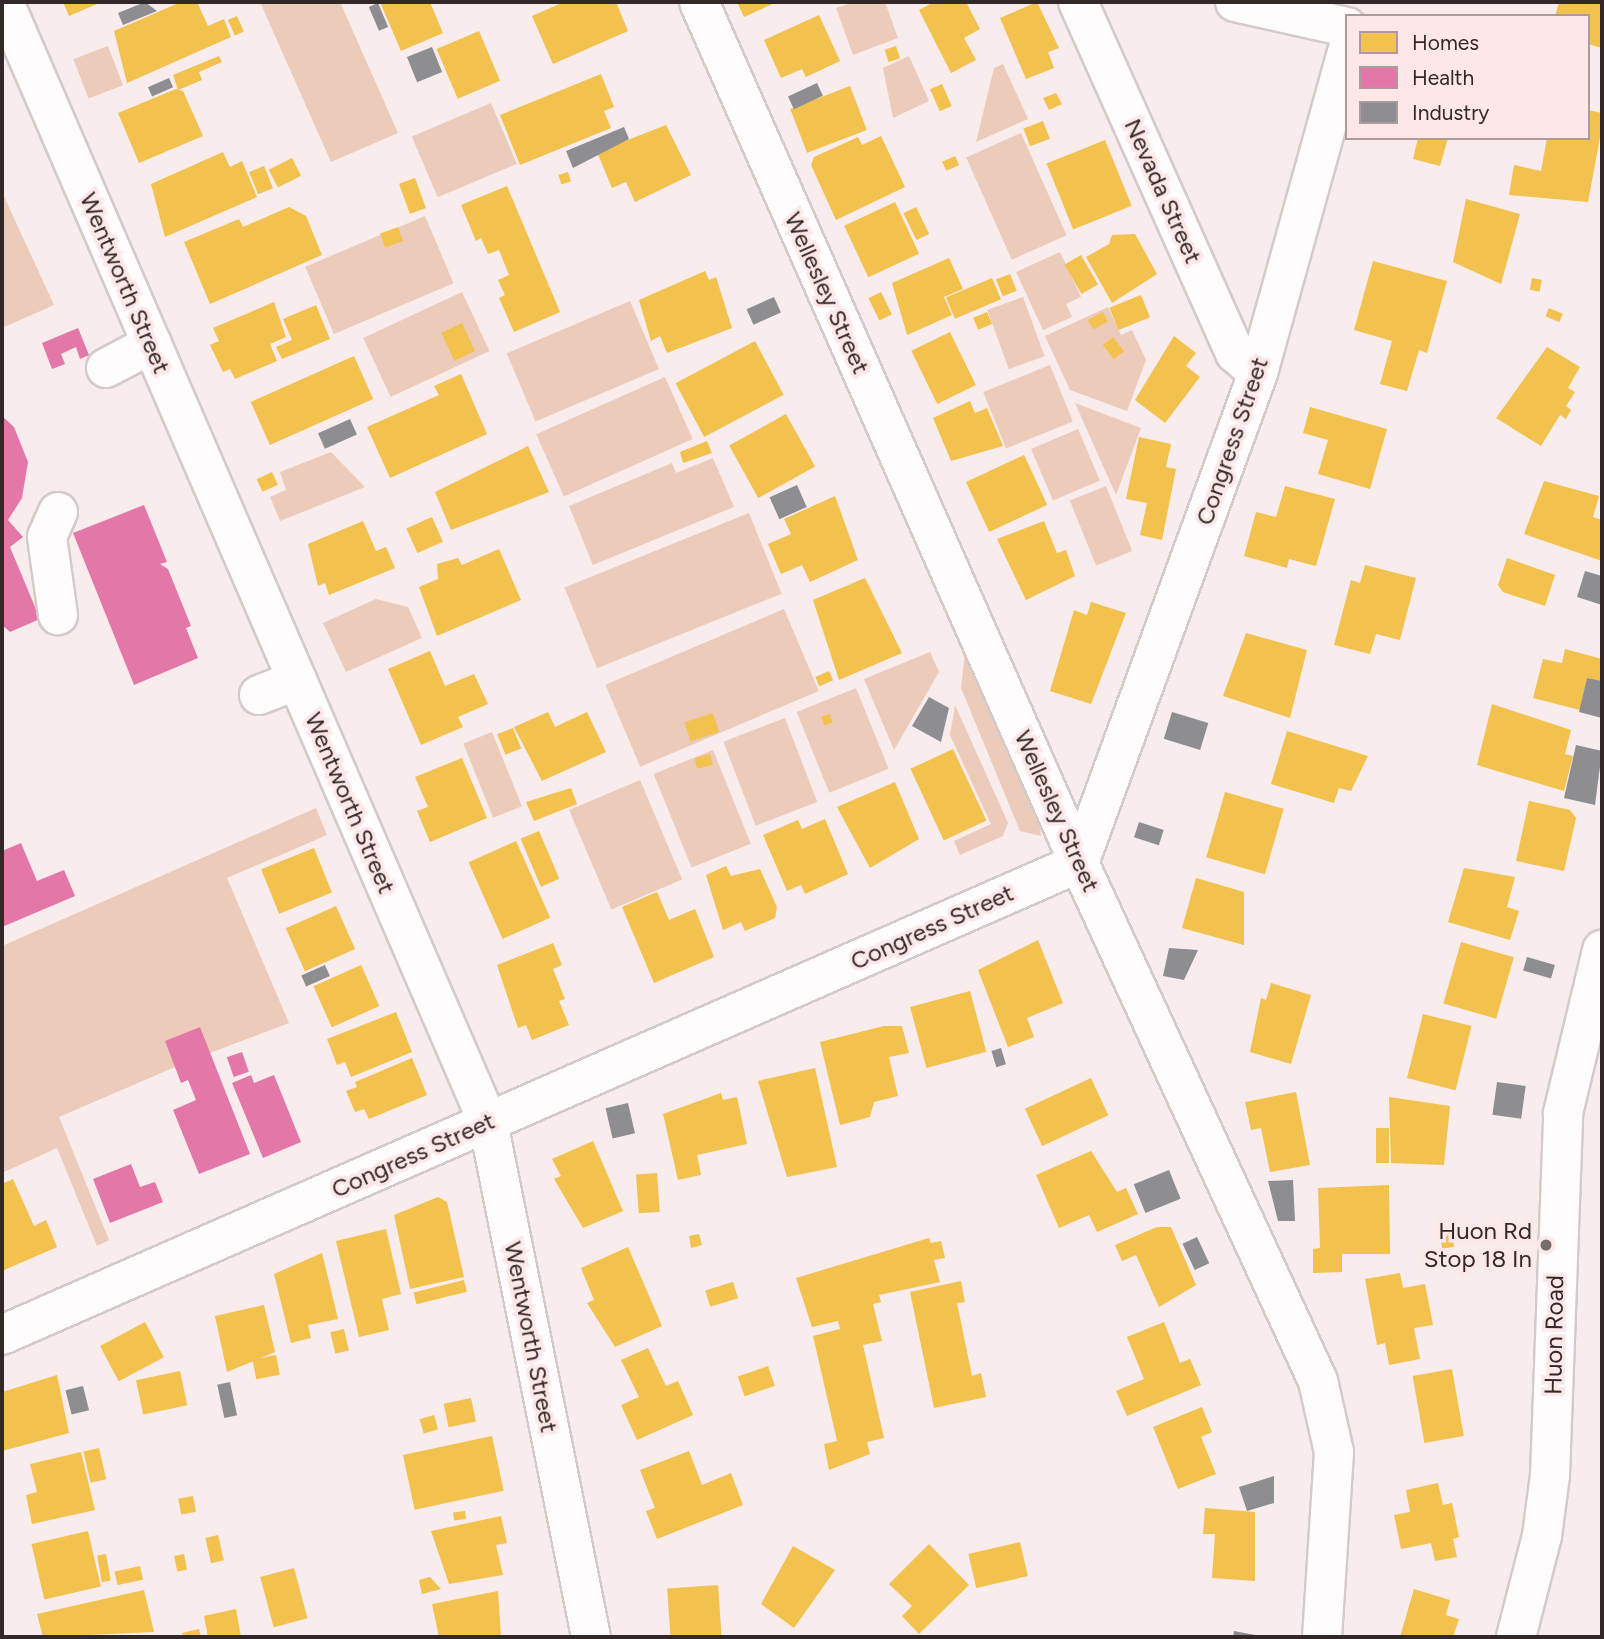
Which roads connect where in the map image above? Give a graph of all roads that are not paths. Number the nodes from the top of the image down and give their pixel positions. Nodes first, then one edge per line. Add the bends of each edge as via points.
1 (4, 2) edge
2 (699, 2) edge
3 (1078, 2) edge
4 (1235, 2) edge
5 (1345, 27) edge
6 (1345, 58) edge
7 (152, 344) junction
8 (106, 368) dead end
9 (1258, 373) junction
10 (58, 512) dead end
11 (58, 615) dead end
12 (297, 680) junction
13 (259, 695) dead end
14 (1079, 863) junction
15 (1602, 950) edge
16 (488, 1122) junction
17 (2, 1335) edge
18 (591, 1637) edge
19 (1322, 1637) edge
20 (1516, 1637) edge

1 - 7 street, Wentworth Street
2 - 14 street, Wellesley Street
3 - 9 street, Nevada Street via 1235,352
4 - 5 street
6 - 9 street, Congress Street
7 - 8 street
7 - 12 street, Wentworth Street
9 - 14 street, Congress Street
10 - 11 street via 47,537
12 - 13 street
12 - 16 street, Wentworth Street
14 - 16 street, Congress Street
14 - 19 street, Wellesley Street via 1318,1381 1334,1452
15 - 20 street, Huon Road via 1563,1114 1549,1475 1542,1536
16 - 17 street, Congress Street
16 - 18 street, Wentworth Street

